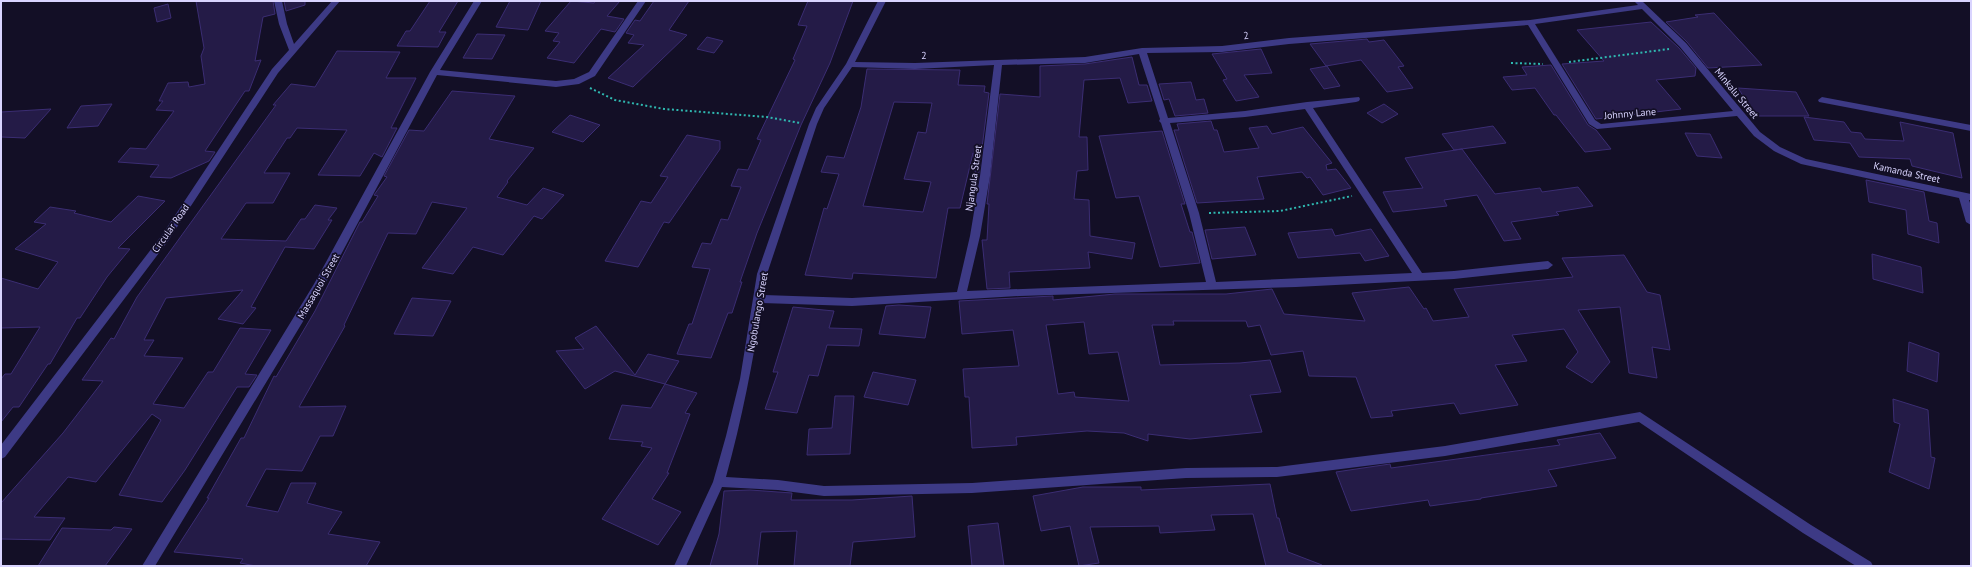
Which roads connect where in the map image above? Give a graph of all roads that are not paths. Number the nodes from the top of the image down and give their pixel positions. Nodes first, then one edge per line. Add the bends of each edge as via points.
1 (278, 1) edge
2 (336, 1) edge
3 (478, 1) edge
4 (642, 1) edge
5 (882, 1) edge
6 (1640, 4) edge
7 (1530, 22) junction
8 (1142, 51) junction
9 (293, 52) junction
10 (998, 62) junction
11 (850, 64) junction
12 (434, 72) junction
13 (1356, 99) dead end
14 (1822, 100) dead end
15 (1307, 105) junction
16 (1739, 113) junction
17 (1163, 121) junction
18 (1971, 128) edge
19 (1838, 169) joint
20 (1967, 196) edge
21 (1971, 222) edge
22 (1548, 265) dead end
23 (1419, 277) junction
24 (1212, 285) junction
25 (961, 296) junction
26 (759, 299) junction
27 (1, 454) edge
28 (719, 482) junction
29 (148, 566) edge
30 (680, 566) edge
31 (1867, 566) edge

1 - 9 street
2 - 9 street, Circular Road
3 - 12 street, Massaquoi Street
4 - 12 street via 592,74 576,82 556,84
5 - 11 street, Ngobulango Street
6 - 7 street, 2
6 - 16 street, Minkalu Street via 1682,45
7 - 8 street, 2 via 1289,41 1222,49
7 - 16 street, Johnny Lane via 1592,122 1600,127
8 - 10 street, 2 via 1085,60
8 - 17 street
9 - 27 street, Circular Road via 275,71 165,238
10 - 11 street, 2 via 921,66
10 - 25 street, Njangula Street via 985,176
11 - 26 street, Ngobulango Street via 820,108 813,124 762,274
12 - 29 street, Massaquoi Street via 318,287
13 - 15 street
14 - 18 street
15 - 17 street via 1245,114
15 - 23 street
16 - 19 street, Minkalu Street via 1757,134 1776,149 1804,162
17 - 24 street via 1177,155
19 - 20 street, Kamanda Street
20 - 21 street
22 - 23 street
23 - 24 street
24 - 25 street
25 - 26 street via 852,302
26 - 28 street, Ngobulango Street via 732,436
28 - 30 street, Ngobulango Street
28 - 31 street via 778,485 824,491 972,488 1186,473 1277,472 1525,438 1640,417 1806,529

